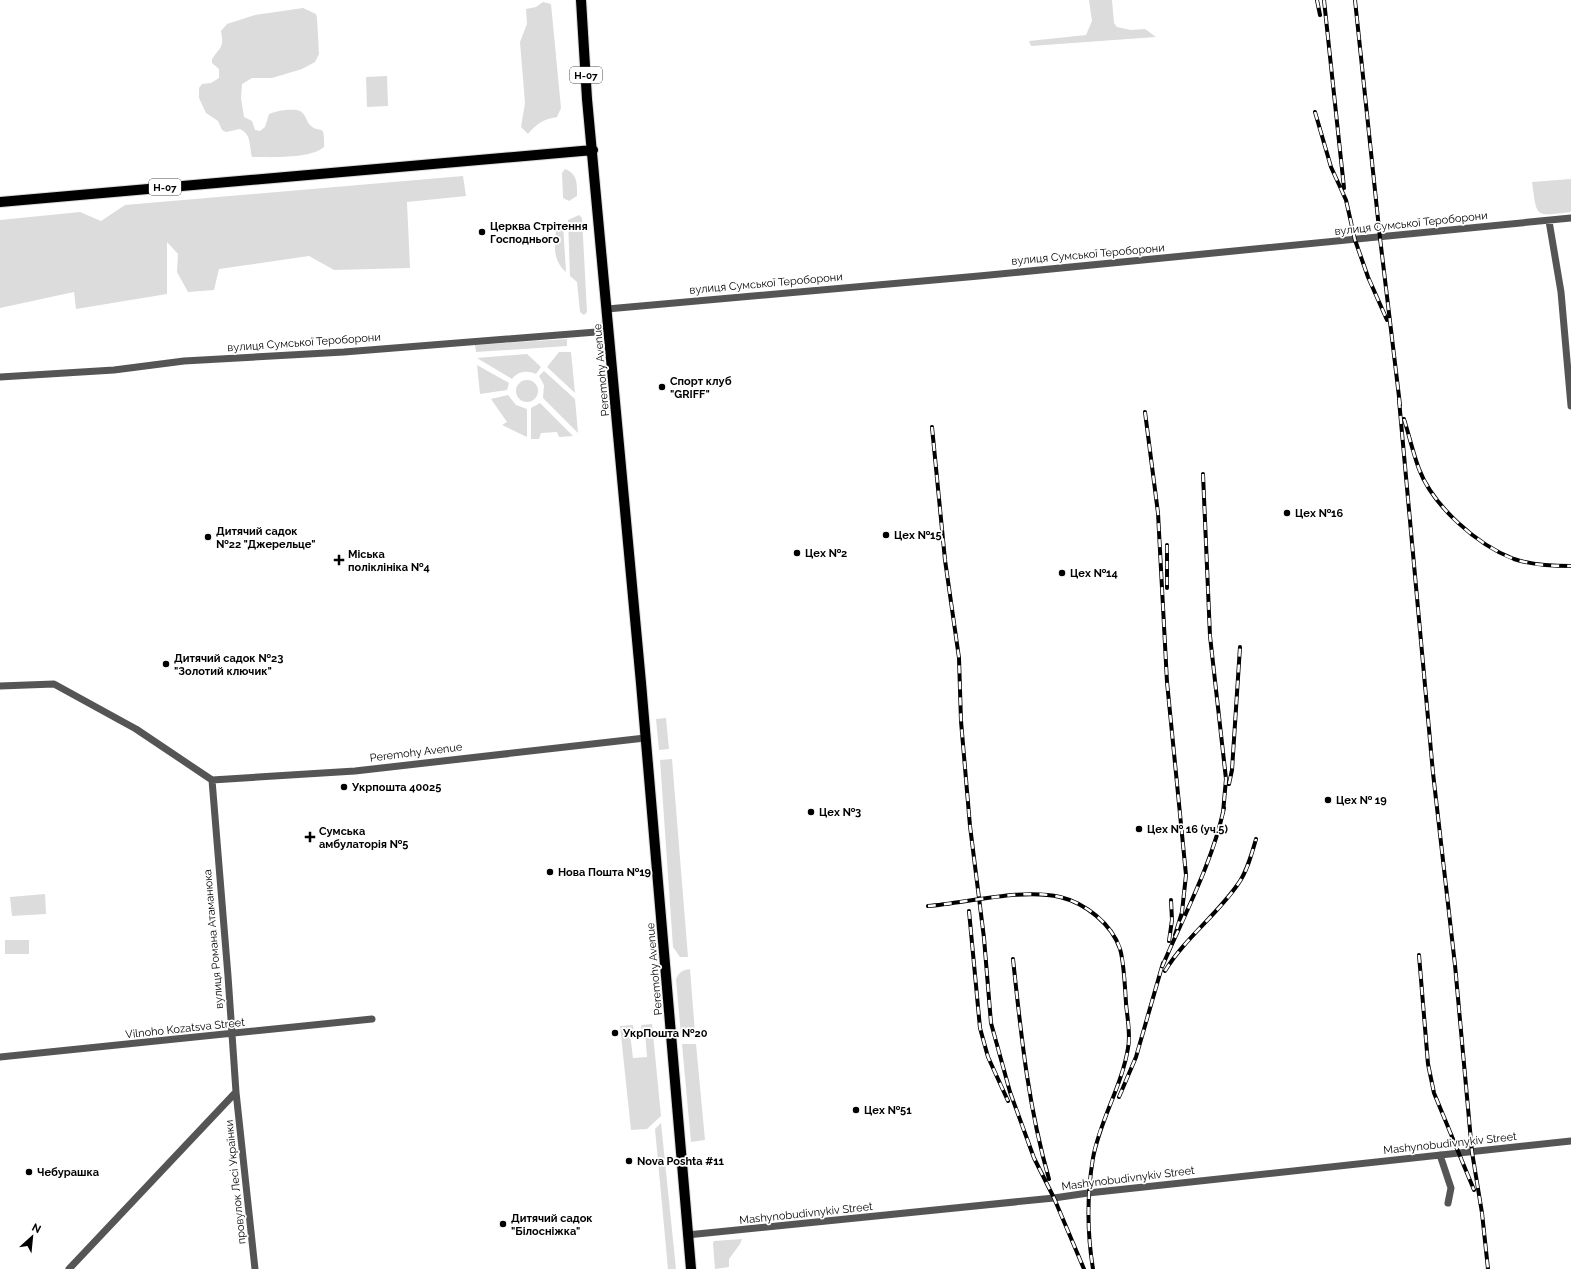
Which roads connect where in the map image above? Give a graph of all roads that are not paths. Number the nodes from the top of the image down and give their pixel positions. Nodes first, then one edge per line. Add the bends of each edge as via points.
1 (581, 0) edge
2 (593, 150) junction
3 (0, 202) edge
4 (1571, 218) edge
5 (1549, 220) junction
6 (607, 309) junction
7 (609, 331) junction
8 (0, 377) edge
9 (1571, 406) edge
10 (0, 686) edge
11 (645, 738) junction
12 (212, 780) junction
13 (372, 1019) dead end
14 (232, 1034) junction
15 (0, 1057) edge
16 (236, 1092) junction
17 (1571, 1141) edge
18 (1440, 1155) junction
19 (1448, 1203) dead end
20 (687, 1235) junction
21 (69, 1269) edge
22 (255, 1269) edge
23 (691, 1269) edge

1 - 2 main road, Peremohy Avenue / Н-07
2 - 3 main road, Н-07
2 - 6 main road, Peremohy Avenue
4 - 5 street, вулиця Сумської Тероборони
5 - 6 street, вулиця Сумської Тероборони via 987,276
5 - 9 street via 1561,292
6 - 7 main road, Peremohy Avenue
7 - 8 street, вулиця Сумської Тероборони via 344,352 184,361 114,370
7 - 11 main road, Peremohy Avenue
10 - 12 street via 54,684 136,729
11 - 12 street, Peremohy Avenue via 355,771
11 - 20 main road, Peremohy Avenue
12 - 14 street, вулиця Романа Атаманюка
13 - 14 street, Vilnoho Kozatsva Street
14 - 15 street, Vilnoho Kozatsva Street
14 - 16 street, вулиця Романа Атаманюка
16 - 21 street
16 - 22 street, провулок Лесі Українки
17 - 18 street, Mashynobudivnykiv Street
18 - 19 street via 1451,1188
18 - 20 street, Mashynobudivnykiv Street
20 - 23 main road, Peremohy Avenue

